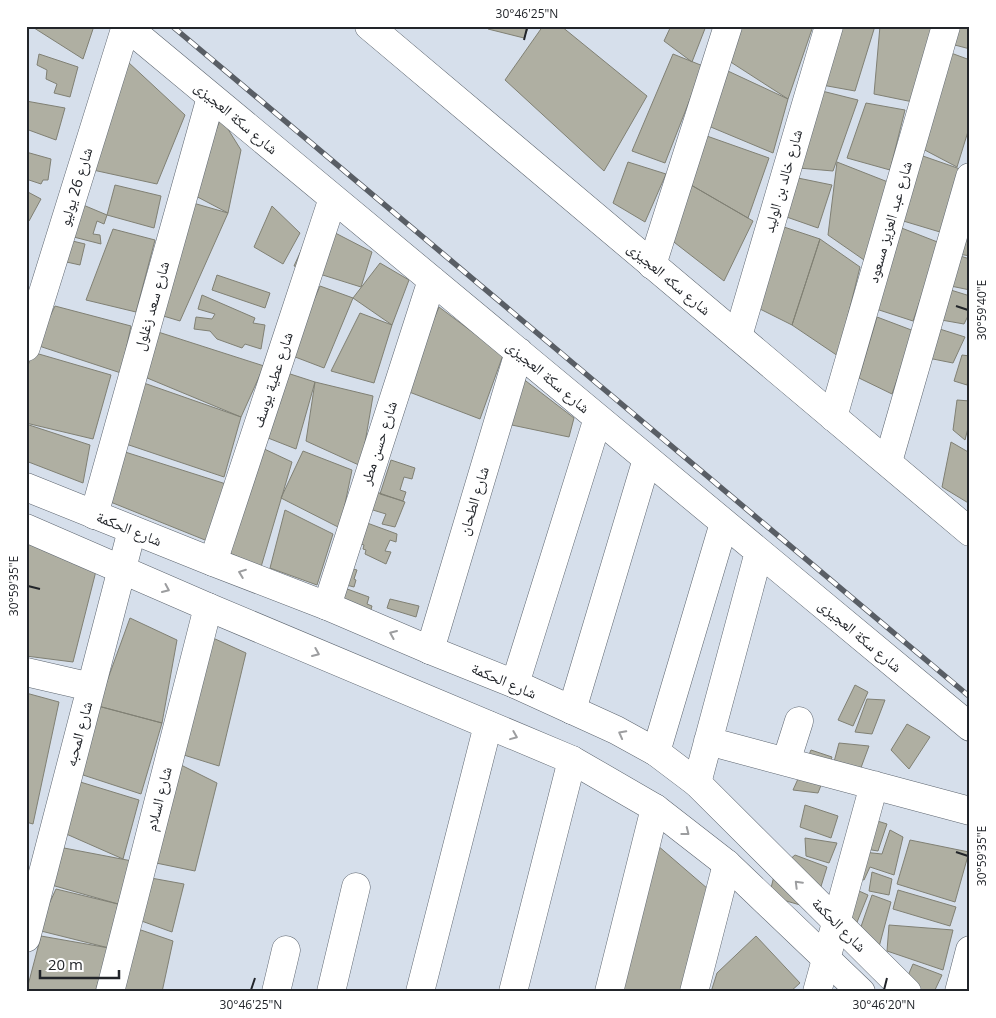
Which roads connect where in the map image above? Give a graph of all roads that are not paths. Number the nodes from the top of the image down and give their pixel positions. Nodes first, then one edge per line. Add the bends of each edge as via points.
1 (126, 26) edge
2 (369, 26) edge
3 (728, 26) edge
4 (828, 26) edge
5 (946, 26) edge
6 (210, 97) junction
7 (970, 177) edge
8 (333, 198) junction
9 (652, 265) junction
10 (432, 280) junction
11 (738, 336) junction
12 (26, 347) edge
13 (519, 352) junction
14 (833, 417) junction
15 (598, 418) junction
16 (647, 459) junction
17 (888, 462) junction
18 (26, 487) edge
19 (94, 515) junction
20 (724, 523) junction
21 (26, 528) edge
22 (132, 530) junction
23 (970, 532) edge
24 (759, 552) junction
25 (213, 562) junction
26 (122, 569) junction
27 (327, 606) junction
28 (208, 607) junction
29 (430, 650) junction
30 (26, 672) edge
31 (515, 684) junction
32 (91, 687) junction
33 (572, 710) junction
34 (799, 721) dead end
35 (488, 725) junction
36 (970, 727) edge
37 (708, 741) junction
38 (656, 752) junction
39 (572, 760) junction
40 (786, 762) junction
41 (697, 783) junction
42 (874, 785) junction
43 (655, 808) junction
44 (970, 811) edge
45 (727, 864) junction
46 (356, 887) dead end
47 (836, 921) junction
48 (26, 938) edge
49 (286, 950) dead end
50 (970, 950) edge
51 (826, 958) junction
52 (110, 992) edge
53 (276, 992) edge
54 (331, 992) edge
55 (420, 992) edge
56 (513, 992) edge
57 (609, 992) edge
58 (694, 992) edge
59 (817, 992) edge
60 (861, 992) edge
61 (908, 992) edge
62 (959, 992) edge

1 - 6 street, شارع سكة العجيزى
1 - 12 street, شارع 26 يوليو
2 - 9 street, شارع سكه العجيزى
3 - 9 street
4 - 11 street, شارع خالد بن الوليد
5 - 14 street, شارع عبد العزيز مسعود
6 - 8 street, شارع سكة العجيزى
6 - 19 street, شارع سعد زغلول
7 - 17 street
8 - 10 street, شارع سكة العجيزى
8 - 25 street, شارع عطية يوسف
9 - 11 street, شارع سكه العجيزى
10 - 13 street, شارع سكة العجيزى
10 - 27 street, شارع حسن مطر
11 - 14 street, شارع سكه العجيزى
13 - 15 street, شارع سكة العجيزى
13 - 29 street, شارع الطحان
14 - 17 street, شارع سكه العجيزى
15 - 16 street, شارع سكة العجيزى
15 - 31 street
16 - 20 street, شارع سكة العجيزى
16 - 33 street
17 - 23 street, شارع سكه العجيزى
18 - 19 street, شارع الحكمة
19 - 22 street, شارع الحكمة
20 - 24 street, شارع سكة العجيزى
20 - 38 street
21 - 26 street
22 - 25 street, شارع الحكمة
22 - 26 street, شارع المحبه
24 - 36 street, شارع سكة العجيزى
24 - 37 street
27 -> 25 street, شارع الحكمة
26 -> 28 street
26 - 32 street, شارع المحبه
29 -> 27 street, شارع الحكمة
28 -> 35 street
28 - 52 street, شارع السلام
29 - 31 street, شارع الحكمة
30 - 32 street
31 - 33 street, شارع الحكمة
32 - 48 street, شارع المحبه
38 -> 33 street, شارع الحكمة
34 - 40 street
35 -> 39 street
35 - 55 street
37 - 40 street
37 - 41 street
38 - 41 street, شارع الحكمة
39 - 43 street
39 - 56 street
40 - 42 street
47 -> 41 street, شارع الحكمة
42 - 44 street
42 - 47 street
43 -> 45 street
43 - 57 street
45 - 51 street
45 - 58 street
46 - 54 street
47 - 51 street
47 - 61 street, شارع الحكمة
49 - 53 street
50 - 62 street
51 - 59 street
51 - 60 street

